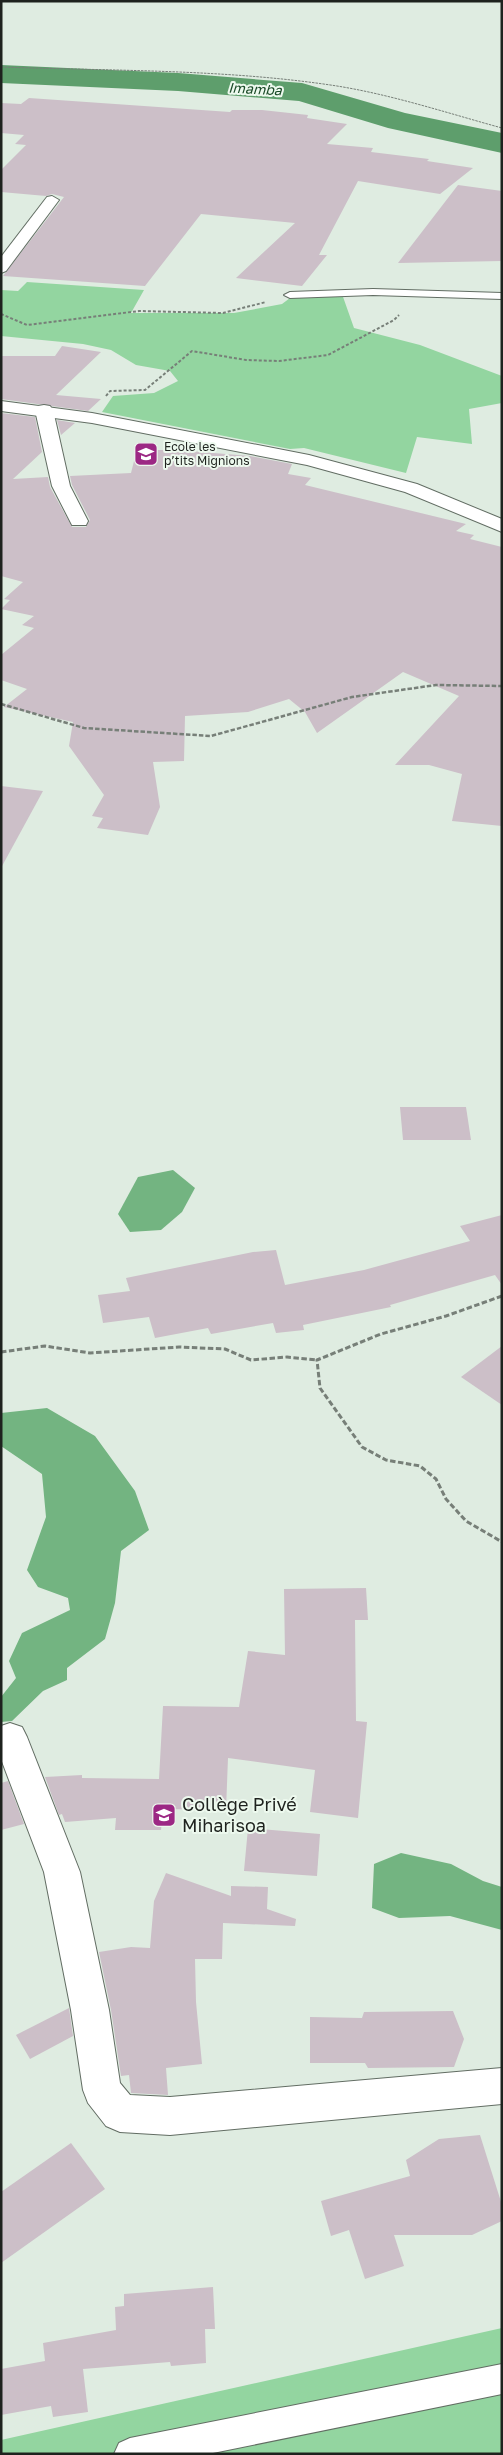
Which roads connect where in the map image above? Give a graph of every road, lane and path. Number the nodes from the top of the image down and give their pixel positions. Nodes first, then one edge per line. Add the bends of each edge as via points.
1 (1, 67) edge
2 (502, 128) edge
3 (52, 200) dead end
4 (1, 268) edge
5 (422, 292) junction
6 (290, 295) joint
7 (502, 296) edge
8 (1, 314) edge
9 (1, 406) edge
10 (44, 410) junction
11 (92, 418) junction
12 (79, 522) dead end
13 (502, 526) edge
14 (502, 686) edge
15 (1, 704) edge
16 (502, 1296) edge
17 (1, 1352) edge
18 (317, 1360) junction
19 (502, 1542) edge
20 (6, 1738) edge
21 (502, 2086) edge
22 (502, 2379) edge
23 (130, 2454) edge

1 - 2 path via 314,84 354,90
3 - 4 street
5 - 6 lane
5 - 7 lane
5 - 11 path via 394,320 328,355 279,361 246,360 192,351 145,390 110,391
6 - 8 path via 223,312 139,311 27,325
9 - 10 street
10 - 11 street
10 - 12 street via 61,486
11 - 13 street via 309,460 411,488
14 - 15 path via 436,685 352,697 211,736 84,728
16 - 18 path via 381,1334
17 - 18 path via 45,1346 90,1353 179,1347 225,1349 251,1360 287,1357
18 - 19 path via 320,1388 362,1447 386,1460 420,1466 436,1479 446,1499 466,1522
20 - 21 street via 62,1872 90,2010 102,2090 120,2113 170,2116
22 - 23 lane

